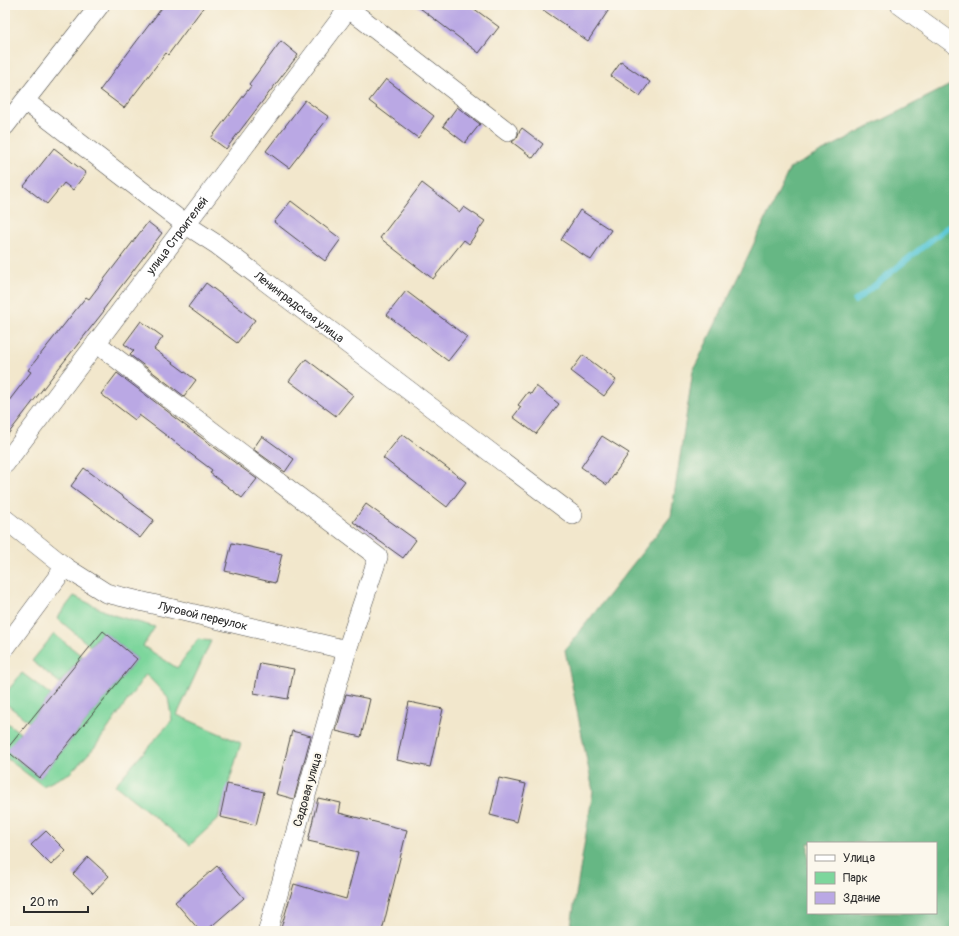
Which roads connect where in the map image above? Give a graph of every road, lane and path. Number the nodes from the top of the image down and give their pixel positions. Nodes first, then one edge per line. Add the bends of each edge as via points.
1 (100, 5) edge
2 (900, 5) edge
3 (348, 6) edge
4 (954, 44) edge
5 (25, 101) junction
6 (5, 126) edge
7 (508, 132) dead end
8 (185, 224) junction
9 (96, 343) junction
10 (5, 464) edge
11 (573, 515) dead end
12 (5, 519) edge
13 (66, 567) junction
14 (5, 648) edge
15 (347, 650) junction
16 (268, 930) edge

1 - 5 street
2 - 4 street
3 - 7 street, улица Строителей
3 - 8 street, улица Строителей
5 - 6 street
5 - 8 street, Ленинградская улица
8 - 9 street, улица Строителей
8 - 11 street, Ленинградская улица via 216,244
9 - 10 street, улица Строителей
9 - 15 street, Садовая улица via 378,557
12 - 13 street, Луговой переулок
13 - 14 street
13 - 15 street, Луговой переулок via 106,593
15 - 16 street, Садовая улица

